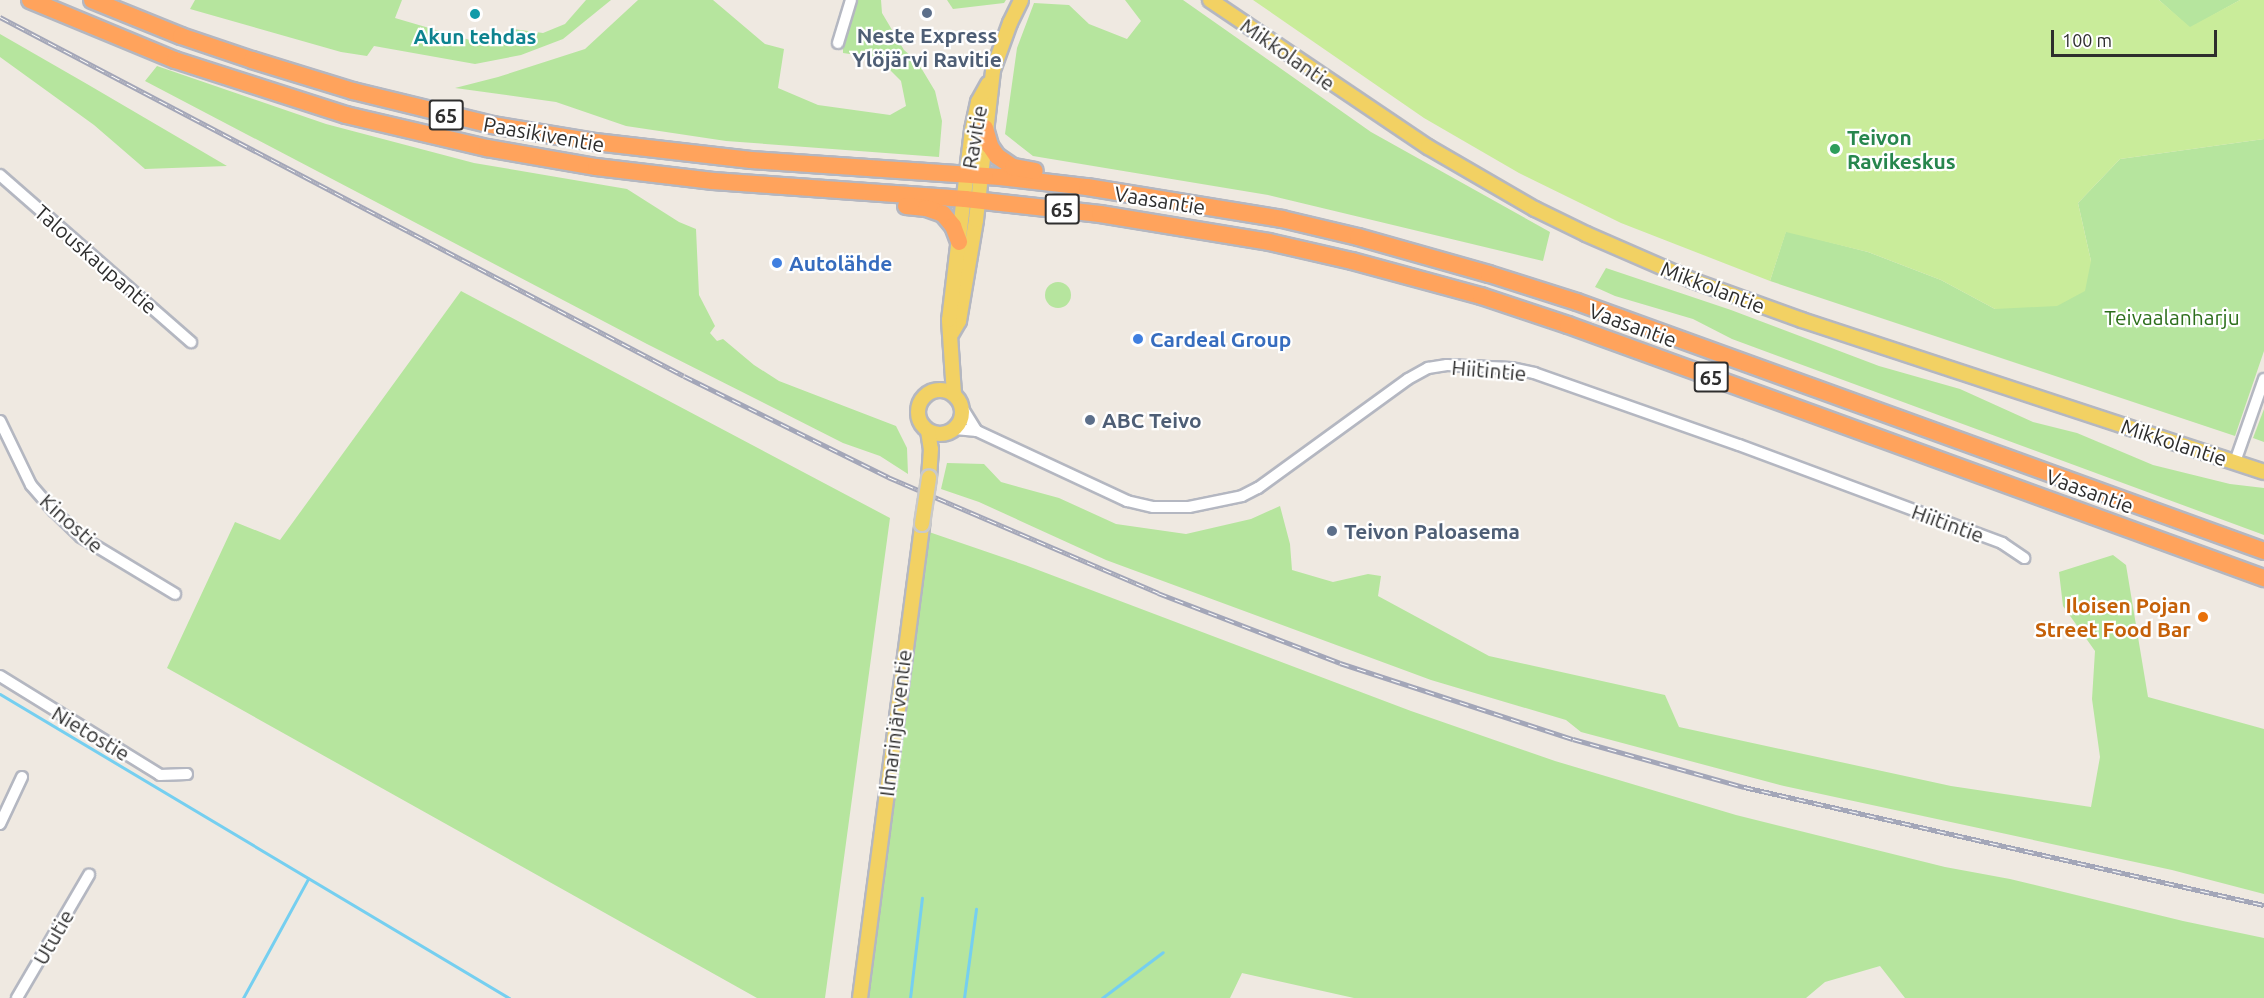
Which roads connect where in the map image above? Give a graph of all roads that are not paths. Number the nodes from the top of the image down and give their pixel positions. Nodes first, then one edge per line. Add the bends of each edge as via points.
1 (30, 0) edge
2 (92, 0) edge
3 (851, 0) edge
4 (1021, 0) edge
5 (1210, 0) edge
6 (838, 43) dead end
7 (992, 77) junction
8 (985, 128) junction
9 (0, 175) edge
10 (974, 175) junction
11 (1087, 187) junction
12 (833, 190) junction
13 (972, 200) junction
14 (959, 242) junction
15 (952, 333) junction
16 (191, 342) dead end
17 (950, 368) junction
18 (2264, 379) edge
19 (937, 390) junction
20 (954, 394) junction
21 (963, 409) junction
22 (0, 421) edge
23 (928, 431) junction
24 (950, 431) junction
25 (977, 431) junction
26 (931, 448) junction
27 (2235, 462) junction
28 (2264, 472) edge
29 (2264, 551) edge
30 (2024, 558) dead end
31 (2264, 578) edge
32 (175, 594) dead end
33 (0, 676) edge
34 (187, 774) dead end
35 (22, 777) dead end
36 (0, 824) edge
37 (89, 875) dead end
38 (17, 998) edge
39 (860, 998) edge

1 - 12 highway, Paasikiventie / 65 via 175,60 346,115 431,136 596,167
2 - 10 highway, Paasikiventie / 65 via 252,60 353,91 492,125 595,142 751,160
3 - 6 street
4 - 7 main road, Ravitie
5 - 27 main road, Mikkolantie via 1428,147 1586,234 1694,281 1802,320
7 - 8 main road, Ravitie
7 - 10 main road, Ravitie via 978,102
8 - 10 main road, Ravitie
8 - 11 highway, 65 via 993,151 1008,164 1018,169 1061,174
9 - 16 street, Talouskaupantie
10 - 11 highway, Vaasantie / 65
10 - 13 main road, Ravitie
11 - 29 highway, Vaasantie / 65 via 1282,219 1489,274 1691,343
12 - 13 highway, Paasikiventie / 65
12 - 14 highway via 846,199 939,212 953,226
13 - 14 main road
13 - 15 main road via 958,321
13 - 31 highway, Vaasantie / 65 via 1173,224 1352,261 1481,296
14 - 15 main road
15 - 17 main road
17 - 19 main road
17 - 20 main road
18 - 27 street
19 - 20 main road
19 - 23 main road via 925,396 919,407 920,420
20 - 21 main road
21 - 24 main road via 960,423
21 - 25 street
22 - 32 street, Kinostie via 31,485 54,511 88,542
23 - 24 main road
23 - 26 main road, Ilmarinjärventie
24 - 25 street, Hiitintie
24 - 26 main road
25 - 30 street, Hiitintie via 1127,501 1153,507 1190,507 1242,496 1258,488 1408,379 1428,369 1448,365 1511,368 1739,445 2002,543
26 - 39 main road, Ilmarinjärventie, bridge
27 - 28 main road, Mikkolantie
33 - 34 street, Nietostie via 160,775
35 - 36 street
37 - 38 street, Ututie

